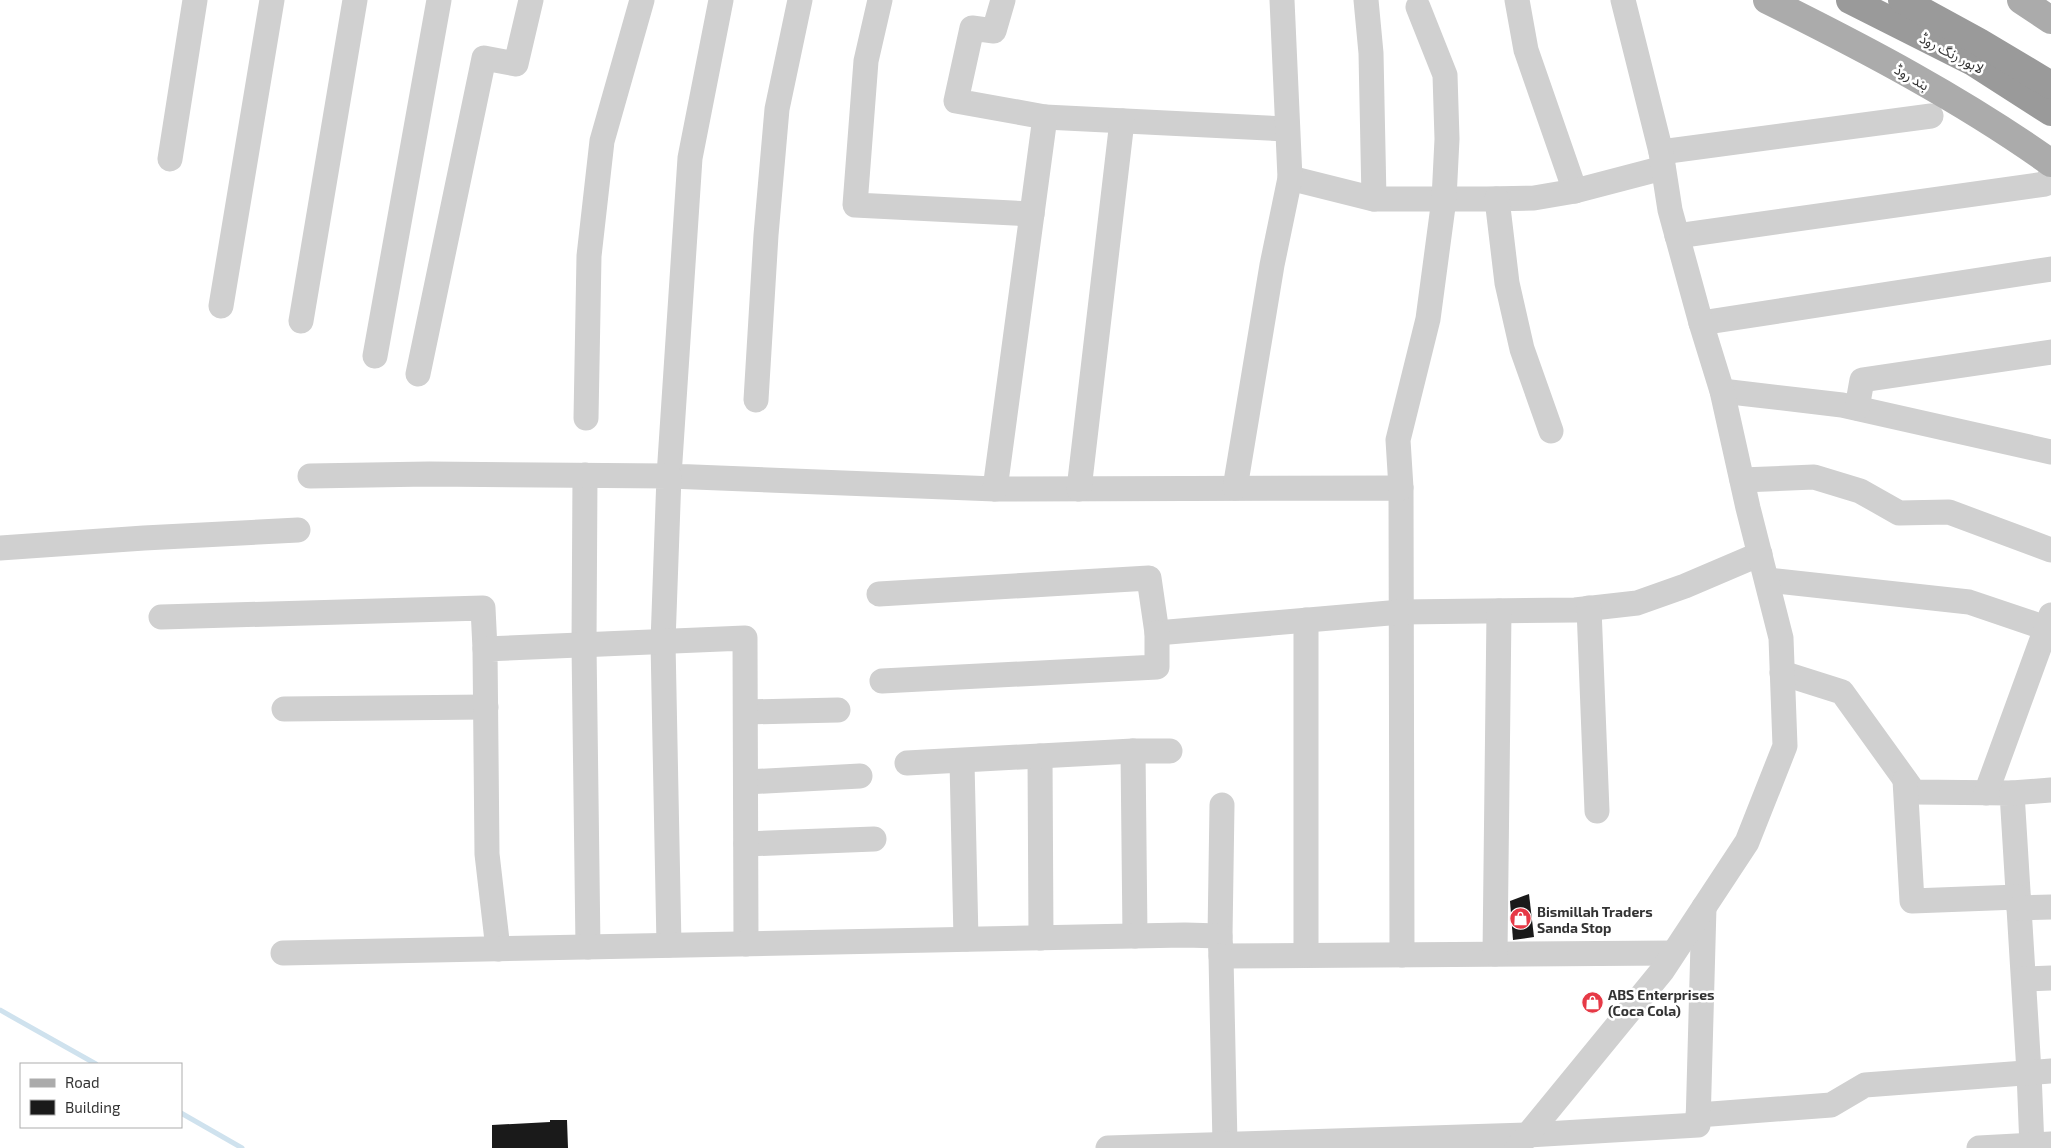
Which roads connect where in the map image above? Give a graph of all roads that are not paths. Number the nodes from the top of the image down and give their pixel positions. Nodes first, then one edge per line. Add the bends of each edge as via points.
1 (195, 0) edge
2 (272, 0) edge
3 (355, 0) edge
4 (439, 0) edge
5 (532, 0) edge
6 (642, 0) edge
7 (721, 0) edge
8 (800, 0) edge
9 (880, 0) edge
10 (1002, 0) edge
11 (1282, 0) edge
12 (1366, 0) edge
13 (1517, 0) edge
14 (1623, 0) edge
15 (1767, 0) edge
16 (1850, 0) edge
17 (1902, 0) edge
18 (2022, 0) edge
19 (1418, 7) dead end
20 (2051, 20) edge
21 (2051, 85) edge
22 (2051, 112) edge
23 (1931, 116) dead end
24 (1045, 118) junction
25 (1122, 121) junction
26 (1287, 129) junction
27 (170, 159) dead end
28 (1662, 160) junction
29 (1290, 178) junction
30 (2050, 182) edge
31 (1575, 191) junction
32 (1374, 199) junction
33 (1444, 199) junction
34 (1497, 199) junction
35 (1032, 214) junction
36 (1677, 236) junction
37 (2051, 269) edge
38 (221, 306) dead end
39 (301, 321) dead end
40 (1701, 323) junction
41 (2051, 352) edge
42 (375, 356) dead end
43 (418, 374) dead end
44 (1722, 391) junction
45 (756, 400) dead end
46 (1856, 408) junction
47 (586, 418) dead end
48 (1551, 431) dead end
49 (2051, 452) edge
50 (585, 475) junction
51 (310, 476) dead end
52 (669, 476) junction
53 (1742, 480) junction
54 (1235, 488) junction
55 (1401, 488) junction
56 (995, 489) junction
57 (1079, 489) junction
58 (298, 530) dead end
59 (0, 548) edge
60 (2051, 550) edge
61 (1760, 554) junction
62 (1767, 580) junction
63 (879, 594) dead end
64 (1589, 608) junction
65 (1498, 611) junction
66 (1401, 612) junction
67 (161, 617) dead end
68 (1306, 620) junction
69 (2049, 621) edge
70 (1156, 633) junction
71 (663, 642) junction
72 (584, 645) junction
73 (485, 649) junction
74 (1782, 673) junction
75 (882, 681) dead end
76 (486, 707) junction
77 (284, 709) dead end
78 (838, 710) dead end
79 (746, 712) junction
80 (1133, 751) junction
81 (1170, 751) dead end
82 (1040, 756) junction
83 (962, 762) junction
84 (907, 763) dead end
85 (860, 776) dead end
86 (1905, 780) junction
87 (746, 782) junction
88 (2051, 790) edge
89 (1986, 793) junction
90 (2012, 793) junction
91 (1222, 805) dead end
92 (1597, 811) dead end
93 (874, 839) dead end
94 (746, 844) junction
95 (2019, 902) junction
96 (1704, 907) junction
97 (2051, 907) edge
98 (1135, 936) junction
99 (1042, 938) junction
100 (966, 939) junction
101 (746, 944) junction
102 (669, 945) junction
103 (1220, 946) junction
104 (588, 947) junction
105 (498, 949) junction
106 (283, 953) dead end
107 (1673, 953) junction
108 (1495, 954) junction
109 (1402, 955) junction
110 (1306, 956) junction
111 (2051, 978) edge
112 (2024, 979) junction
113 (2040, 1072) edge
114 (1698, 1115) junction
115 (1522, 1142) edge
116 (1224, 1144) junction
117 (2038, 1145) edge
118 (1108, 1148) edge
119 (1979, 1148) edge

1 - 27 street
2 - 38 street
3 - 39 street
4 - 42 street
5 - 43 street via 516,64 484,58
6 - 47 street via 602,141 589,256
7 - 52 street via 690,158
8 - 45 street via 777,109
9 - 35 street via 866,61 855,204
10 - 24 street via 994,30 972,28 956,101
11 - 26 street
12 - 32 street via 1371,53
13 - 31 street via 1526,50
14 - 28 street
15 - 30 main road, بند روڈ via 1849,41 2012,135
16 - 22 highway, لاہور رنگ روڈ via 1973,62
17 - 21 highway, لاہور رنگ روڈ
18 - 20 main road
19 - 33 street via 1445,75 1447,139
23 - 28 street
24 - 25 street
24 - 35 street
25 - 26 street
25 - 57 street
26 - 29 street
28 - 31 street
28 - 36 street
29 - 32 street
29 - 54 street
30 - 36 street
31 - 34 street via 1534,198
32 - 33 street
33 - 34 street
33 - 55 street via 1428,319 1398,440
34 - 48 street via 1507,282 1522,349
35 - 56 street
36 - 40 street
37 - 40 street
40 - 44 street
41 - 46 street via 1862,380
44 - 46 street
44 - 53 street
46 - 49 street
50 - 51 street
50 - 52 street
50 - 72 street
52 - 56 street
52 - 71 street
53 - 60 street via 1814,477 1860,491 1899,513 1949,512
53 - 61 street
54 - 55 street
54 - 57 street
55 - 66 street
56 - 57 street
58 - 59 street
61 - 62 street
61 - 64 street via 1636,603
62 - 69 street via 1969,602
62 - 74 street via 1781,638
63 - 70 street via 1150,578
64 - 65 street
64 - 92 street
65 - 66 street
65 - 108 street
66 - 68 street
66 - 109 street
67 - 73 street via 483,608
68 - 70 street
68 - 110 street
69 - 89 street
70 - 75 street via 1157,667
71 - 72 street
71 - 79 street via 745,638
71 - 102 street
72 - 73 street
72 - 104 street
73 - 76 street
74 - 86 street via 1842,692
74 - 96 street via 1785,746 1746,842
76 - 77 street
76 - 105 street via 487,854
78 - 79 street
79 - 87 street
80 - 81 street
80 - 82 street
80 - 98 street
82 - 83 street
82 - 99 street
83 - 84 street
83 - 100 street
85 - 87 street
86 - 89 street via 1914,792
86 - 95 street via 1912,901
87 - 94 street
88 - 90 street
89 - 90 street
90 - 95 street
91 - 103 street
93 - 94 street
94 - 101 street
95 - 97 street
95 - 112 street
96 - 107 street
96 - 114 street
98 - 99 street
98 - 103 street
99 - 100 street
100 - 101 street
101 - 102 street
102 - 104 street
103 - 110 street
103 - 116 street
104 - 105 street
105 - 106 street
107 - 108 street
107 - 115 street via 1662,971
108 - 109 street
109 - 110 street
111 - 112 street
112 - 113 street
113 - 114 street via 1865,1085 1831,1105
113 - 117 street
114 - 115 street via 1698,1125
115 - 116 street
116 - 118 street
117 - 119 street

